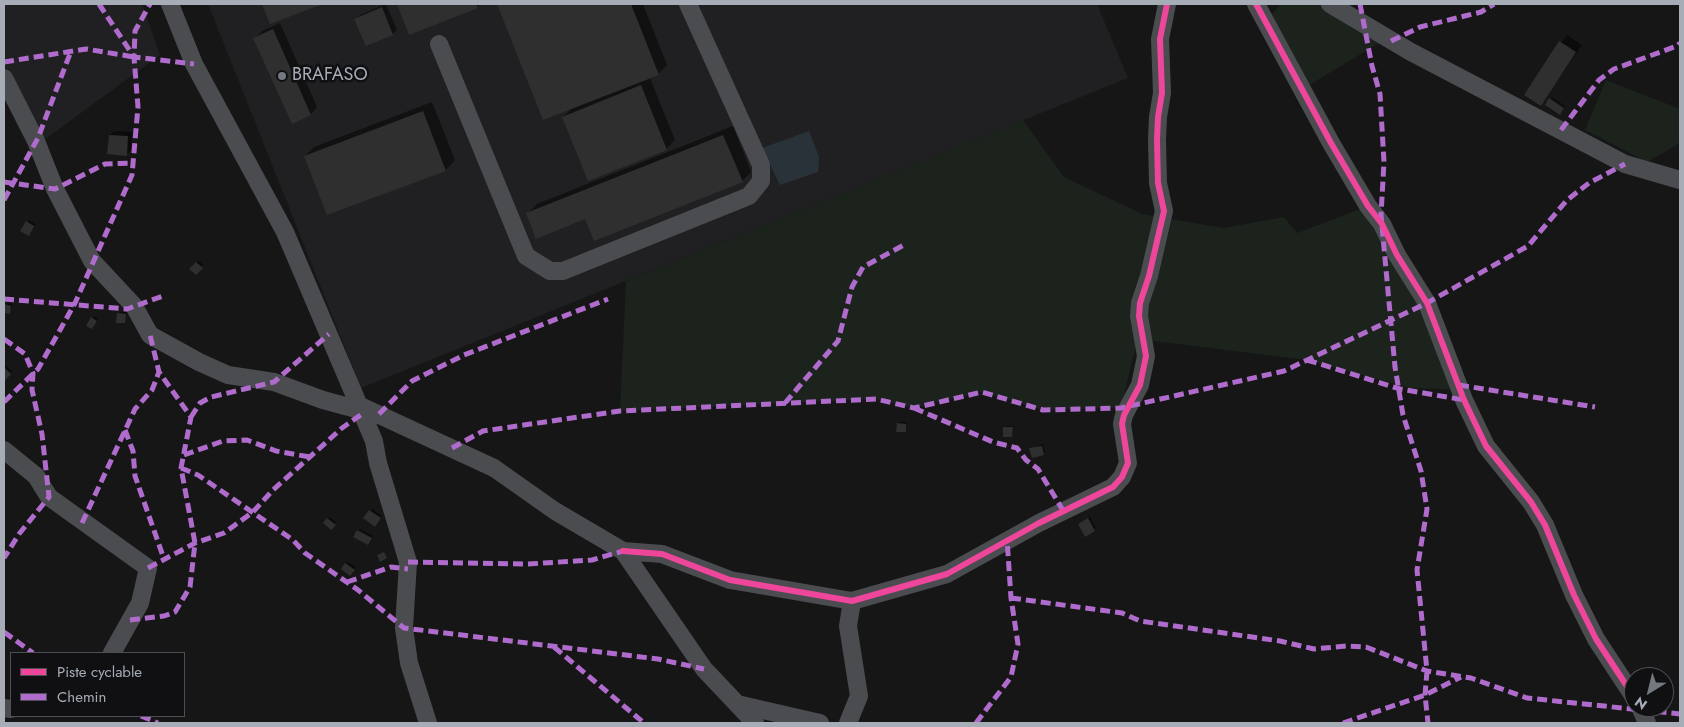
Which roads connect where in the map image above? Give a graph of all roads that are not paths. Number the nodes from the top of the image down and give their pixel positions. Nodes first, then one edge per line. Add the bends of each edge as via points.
1 (170, 4) edge
2 (688, 4) edge
3 (1167, 4) edge
4 (1256, 4) edge
5 (1330, 4) edge
6 (439, 44) dead end
7 (4, 78) edge
8 (1680, 180) edge
9 (359, 407) junction
10 (4, 450) edge
11 (624, 551) junction
12 (852, 601) junction
13 (113, 652) edge
14 (1624, 682) edge
15 (737, 704) junction
16 (428, 723) edge
17 (755, 723) edge
18 (820, 723) edge
19 (848, 723) edge

1 - 9 street via 194,64 285,232
2 - 6 street via 761,165 761,181 749,196 563,271 550,271 526,256
3 - 12 street via 1160,39 1162,93 1157,140 1158,183 1164,210 1140,303 1146,356 1140,385 1122,424 1128,463 1122,477 1113,487 1015,535 948,574
4 - 14 street via 1335,150 1427,303 1464,400 1486,446 1546,525 1574,595 1596,639
5 - 8 street via 1411,52 1625,164
7 - 9 street via 92,261 134,306 150,334 228,375 274,382 323,400
9 - 11 street via 494,468 555,511
9 - 16 street via 374,441 408,562 404,628 409,663
10 - 13 street via 36,476 48,497 148,568 140,603
11 - 12 street via 662,554 730,580
11 - 15 street via 704,669
12 - 19 street via 848,626 859,696
15 - 17 street
15 - 18 street

